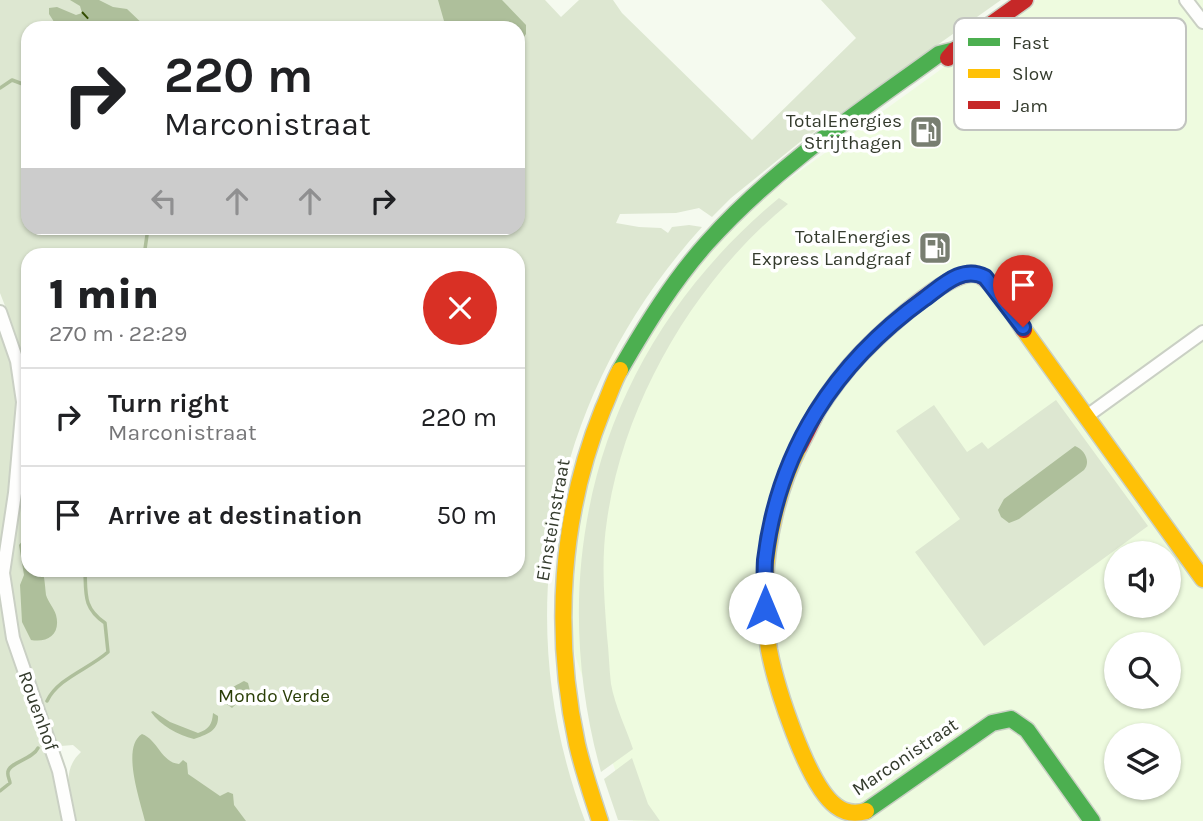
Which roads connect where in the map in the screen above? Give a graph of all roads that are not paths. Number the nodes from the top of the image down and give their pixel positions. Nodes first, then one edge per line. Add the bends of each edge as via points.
1 (1025, 0) edge
2 (1186, 0) edge
3 (1000, 18) edge
4 (1203, 22) edge
5 (954, 50) edge
6 (0, 312) edge
7 (1203, 332) edge
8 (21, 388) edge
9 (1087, 416) junction
10 (21, 425) edge
11 (1, 573) edge
12 (1203, 579) edge
13 (69, 821) edge
14 (600, 821) edge
15 (1092, 821) edge

1 - 3 street, Einsteinstraat
2 - 4 street
5 - 14 street, Einsteinstraat via 939,54 792,162 706,243 653,312 611,388 581,471 563,566 561,622 571,721
6 - 8 street, Rouenhof
7 - 9 street
9 - 12 street
9 - 15 street, Marconistraat via 991,283 978,274 956,276 882,331 840,377 811,421 774,511 765,563 765,608 769,652 786,715 806,761 841,811 865,812 992,723 1012,719 1027,730
10 - 11 street, Rouenhof
11 - 13 street, Rouenhof via 13,638 59,771

